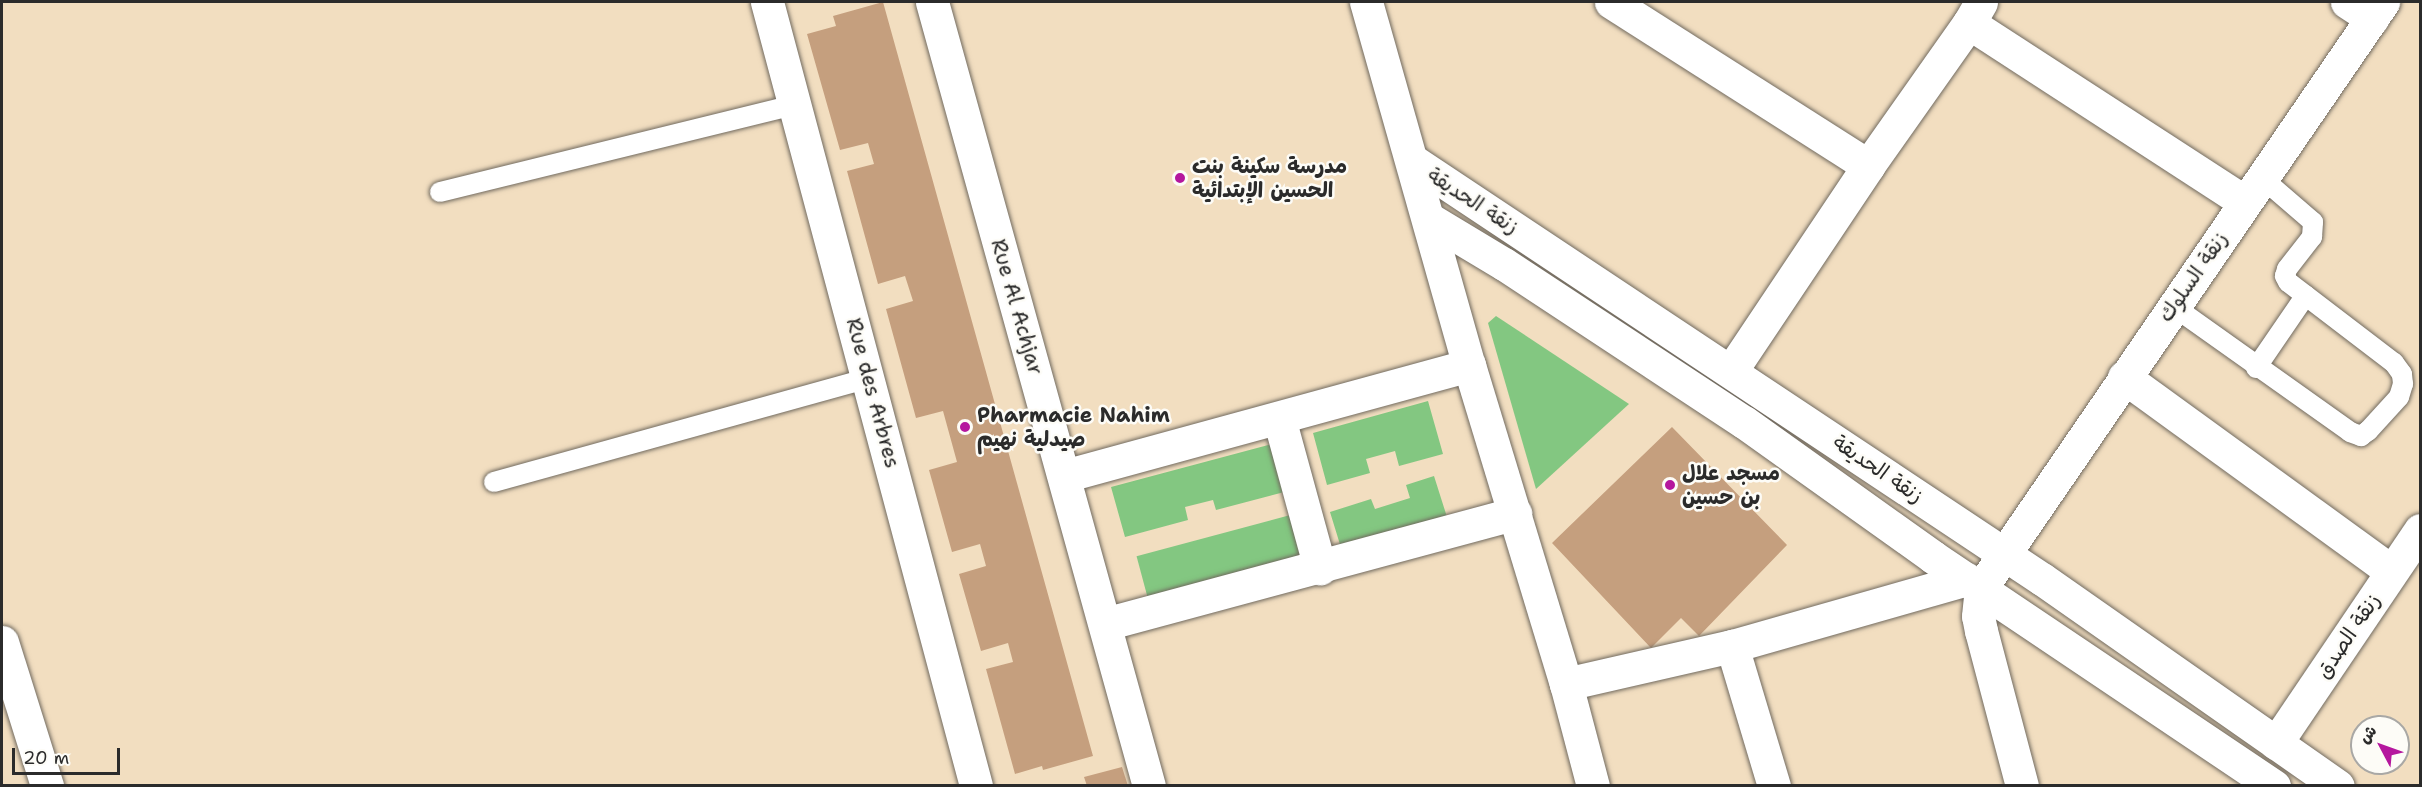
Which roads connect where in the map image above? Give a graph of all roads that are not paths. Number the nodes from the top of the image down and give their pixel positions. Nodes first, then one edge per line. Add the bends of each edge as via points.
1 (767, 2) edge
2 (932, 2) edge
3 (1366, 2) edge
4 (1611, 2) edge
5 (2368, 7) edge
6 (1975, 12) edge
7 (795, 105) junction
8 (1413, 161) junction
9 (1868, 166) junction
10 (2253, 190) junction
11 (440, 192) dead end
12 (1429, 219) junction
13 (2306, 295) junction
14 (2173, 306) junction
15 (1469, 365) junction
16 (2256, 368) junction
17 (1731, 371) junction
18 (2124, 377) junction
19 (870, 378) junction
20 (1279, 418) junction
21 (1064, 476) junction
22 (494, 482) dead end
23 (1515, 513) junction
24 (2421, 530) edge
25 (2005, 555) junction
26 (1320, 568) junction
27 (2391, 571) junction
28 (1974, 584) junction
29 (1105, 624) junction
30 (2, 642) edge
31 (1732, 646) junction
32 (1566, 684) junction
33 (2276, 743) junction
34 (46, 786) edge
35 (976, 786) edge
36 (1149, 786) edge
37 (1593, 786) edge
38 (1774, 786) edge
39 (2022, 786) edge
40 (2274, 786) edge
41 (2338, 786) edge

1 - 7 street, Rue des Arbres
2 - 21 street, Rue Al Achjar
3 - 8 street
4 - 9 street
5 - 10 street, زنقة السلوك
6 - 9 street
6 - 10 street
7 - 11 lane
7 - 19 street, Rue des Arbres
8 - 12 street
8 - 17 street, زنقة الحديقة
9 - 17 street
10 - 13 lane via 2313,222 2312,237 2285,276
10 - 14 street, زنقة السلوك
12 - 15 street
12 - 28 street, زنقة الحديقة via 1514,270 1744,422
13 - 16 lane
13 - 16 lane via 2394,363 2402,374 2399,397 2361,436 2340,426
14 - 16 lane
14 - 18 street, زنقة السلوك
15 - 20 street
15 - 23 street
17 - 25 street, زنقة الحديقة
18 - 25 street, زنقة السلوك
18 - 27 street
19 - 22 lane
19 - 35 street, Rue des Arbres
20 - 21 street
20 - 26 street
21 - 29 street, Rue Al Achjar
23 - 26 street
23 - 32 street
24 - 27 street, زنقة الصدق
25 - 28 street, زنقة السلوك
25 - 33 street, زنقة الحديقة
26 - 29 street
27 - 33 street, زنقة الصدق
28 - 31 street
28 - 39 street via 1981,631
28 - 40 street, زنقة الحديقة
29 - 36 street, Rue Al Achjar
30 - 34 street
31 - 32 street
31 - 38 street
32 - 37 street
33 - 41 street, زنقة الحديقة

